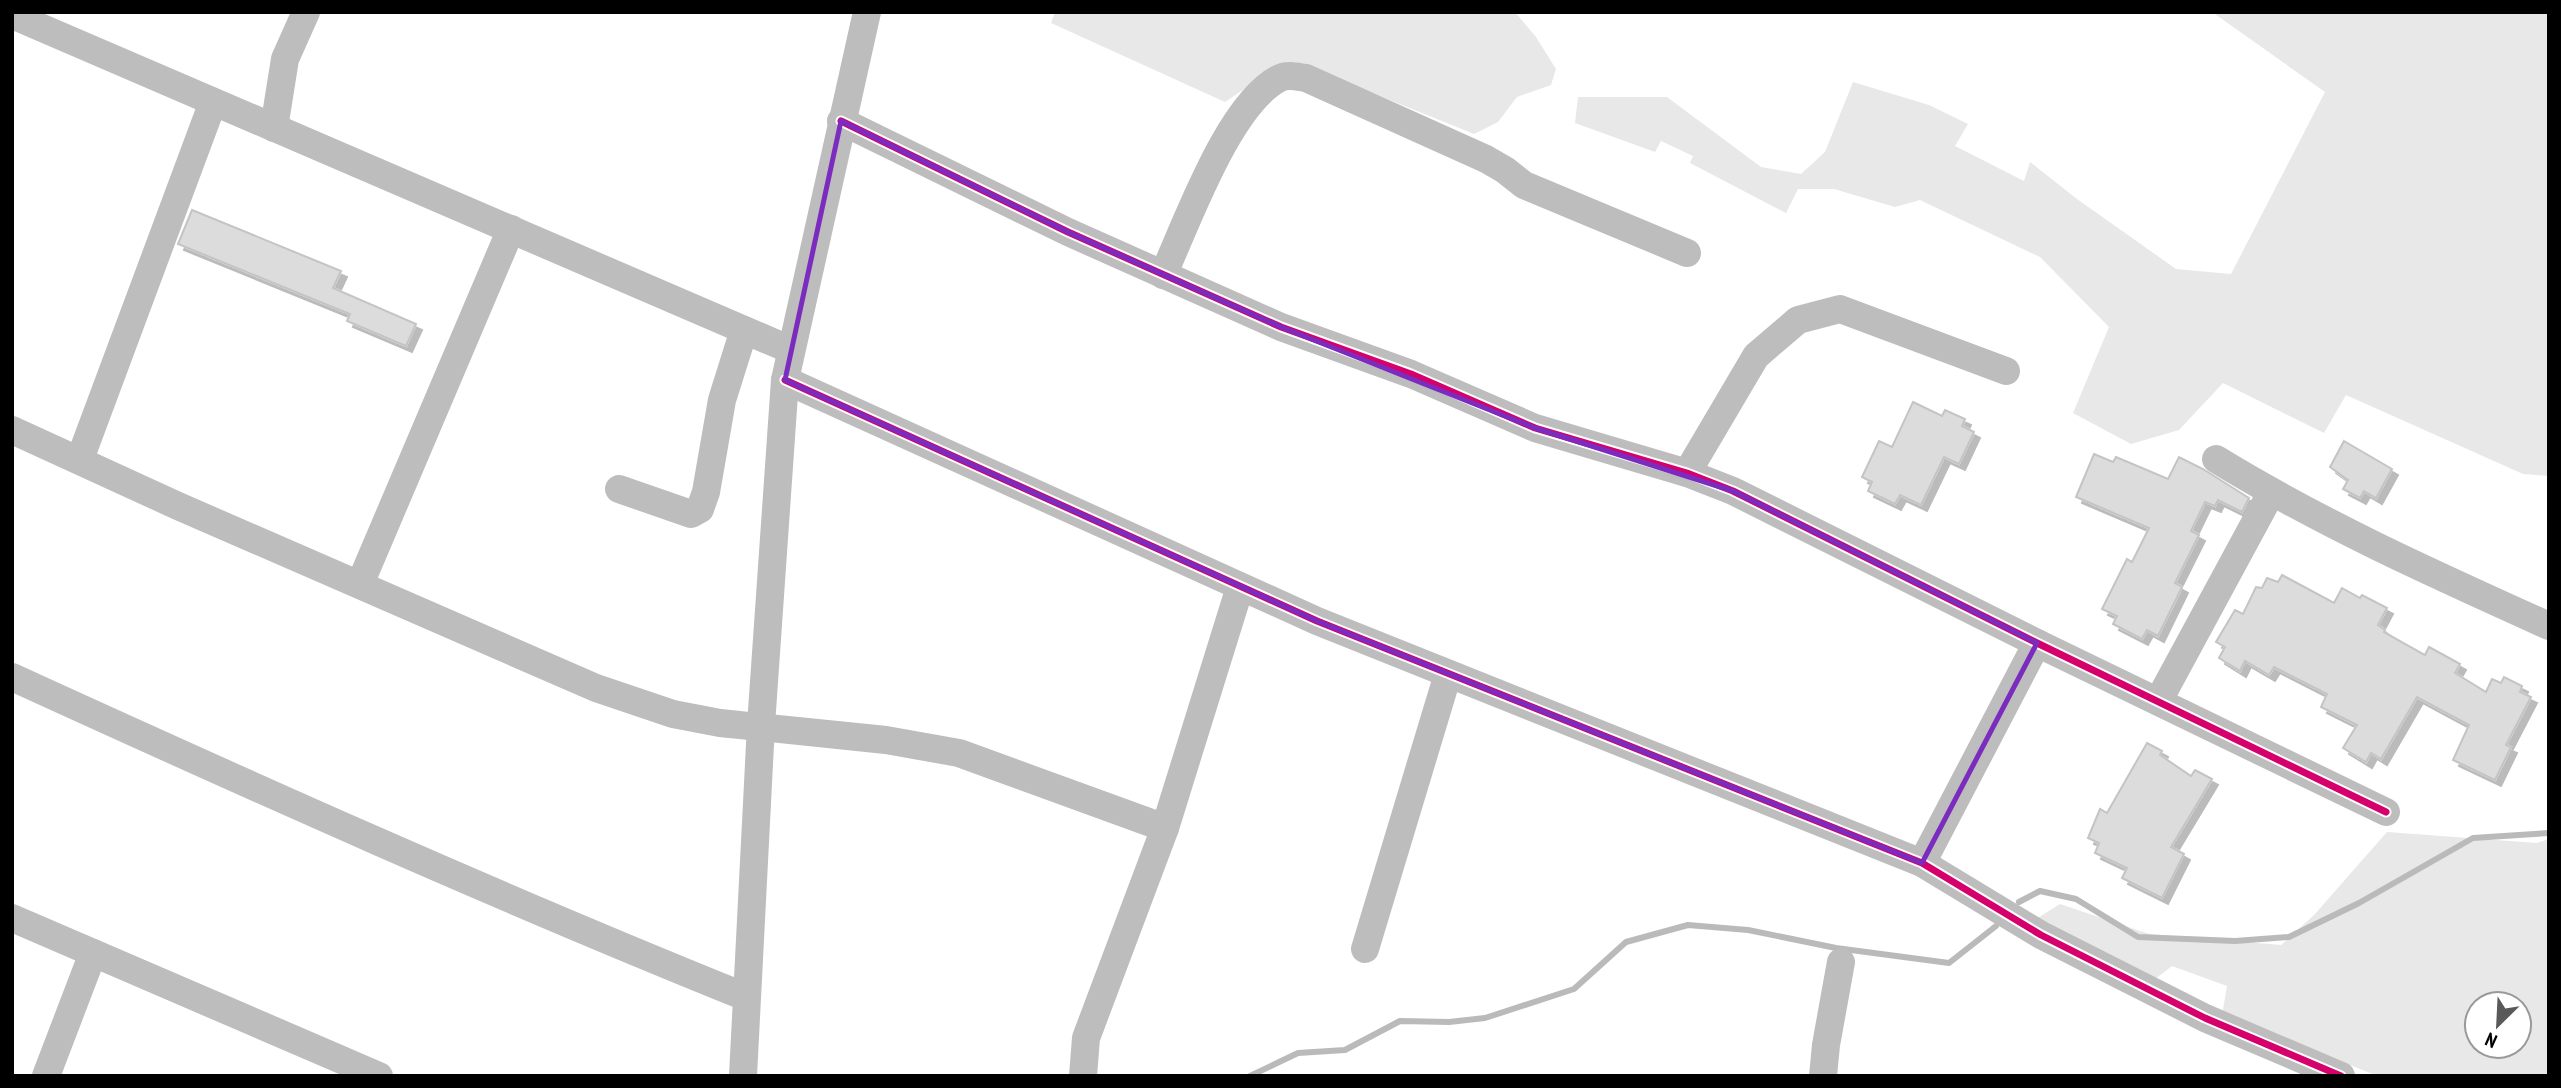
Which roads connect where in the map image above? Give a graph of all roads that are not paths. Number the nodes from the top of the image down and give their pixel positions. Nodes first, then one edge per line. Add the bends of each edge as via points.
1 (306, 12) edge
2 (867, 12) edge
3 (12, 15) edge
4 (213, 102) junction
5 (841, 121) junction
6 (274, 128) junction
7 (511, 229) junction
8 (1687, 254) dead end
9 (1163, 275) junction
10 (744, 330) junction
11 (790, 351) junction
12 (2006, 371) dead end
13 (785, 380) junction
14 (12, 430) edge
15 (80, 459) junction
16 (2216, 459) dead end
17 (1687, 473) junction
18 (620, 489) dead end
19 (2271, 493) junction
20 (360, 584) junction
21 (1240, 587) junction
22 (2549, 626) edge
23 (2037, 643) junction
24 (1448, 674) junction
25 (12, 677) edge
26 (2159, 701) junction
27 (761, 726) junction
28 (2386, 812) dead end
29 (1165, 828) junction
30 (1922, 863) junction
31 (12, 918) edge
32 (1365, 949) dead end
33 (93, 953) junction
34 (1841, 962) dead end
35 (746, 997) junction
36 (46, 1076) edge
37 (379, 1076) edge
38 (743, 1076) edge
39 (1083, 1076) edge
40 (1824, 1076) edge
41 (2342, 1076) edge

1 - 6 street via 285,59
2 - 5 street
3 - 4 street
4 - 6 street
4 - 15 street
5 - 9 street
5 - 11 street
6 - 7 street
7 - 10 street
7 - 20 street
8 - 9 street via 1524,186 1486,159 1306,78 1282,77 1269,85 1231,129
9 - 17 street via 1535,428
10 - 11 street
10 - 18 street via 722,400 700,509 691,514
11 - 13 street
12 - 17 street via 1840,309 1798,320 1756,356
13 - 21 street
13 - 27 street
14 - 15 street
15 - 20 street
16 - 19 street
17 - 23 street
19 - 22 street
19 - 26 street
20 - 27 street via 609,692 673,714
21 - 24 street
21 - 29 street
23 - 26 street
23 - 30 street
24 - 30 street
24 - 32 street
25 - 35 street via 498,894
26 - 28 street
27 - 29 street via 959,753
27 - 35 street
29 - 39 street via 1086,1038
30 - 41 street via 2088,959 2205,1018
31 - 33 street
33 - 36 street
33 - 37 street
34 - 40 street
35 - 38 street

